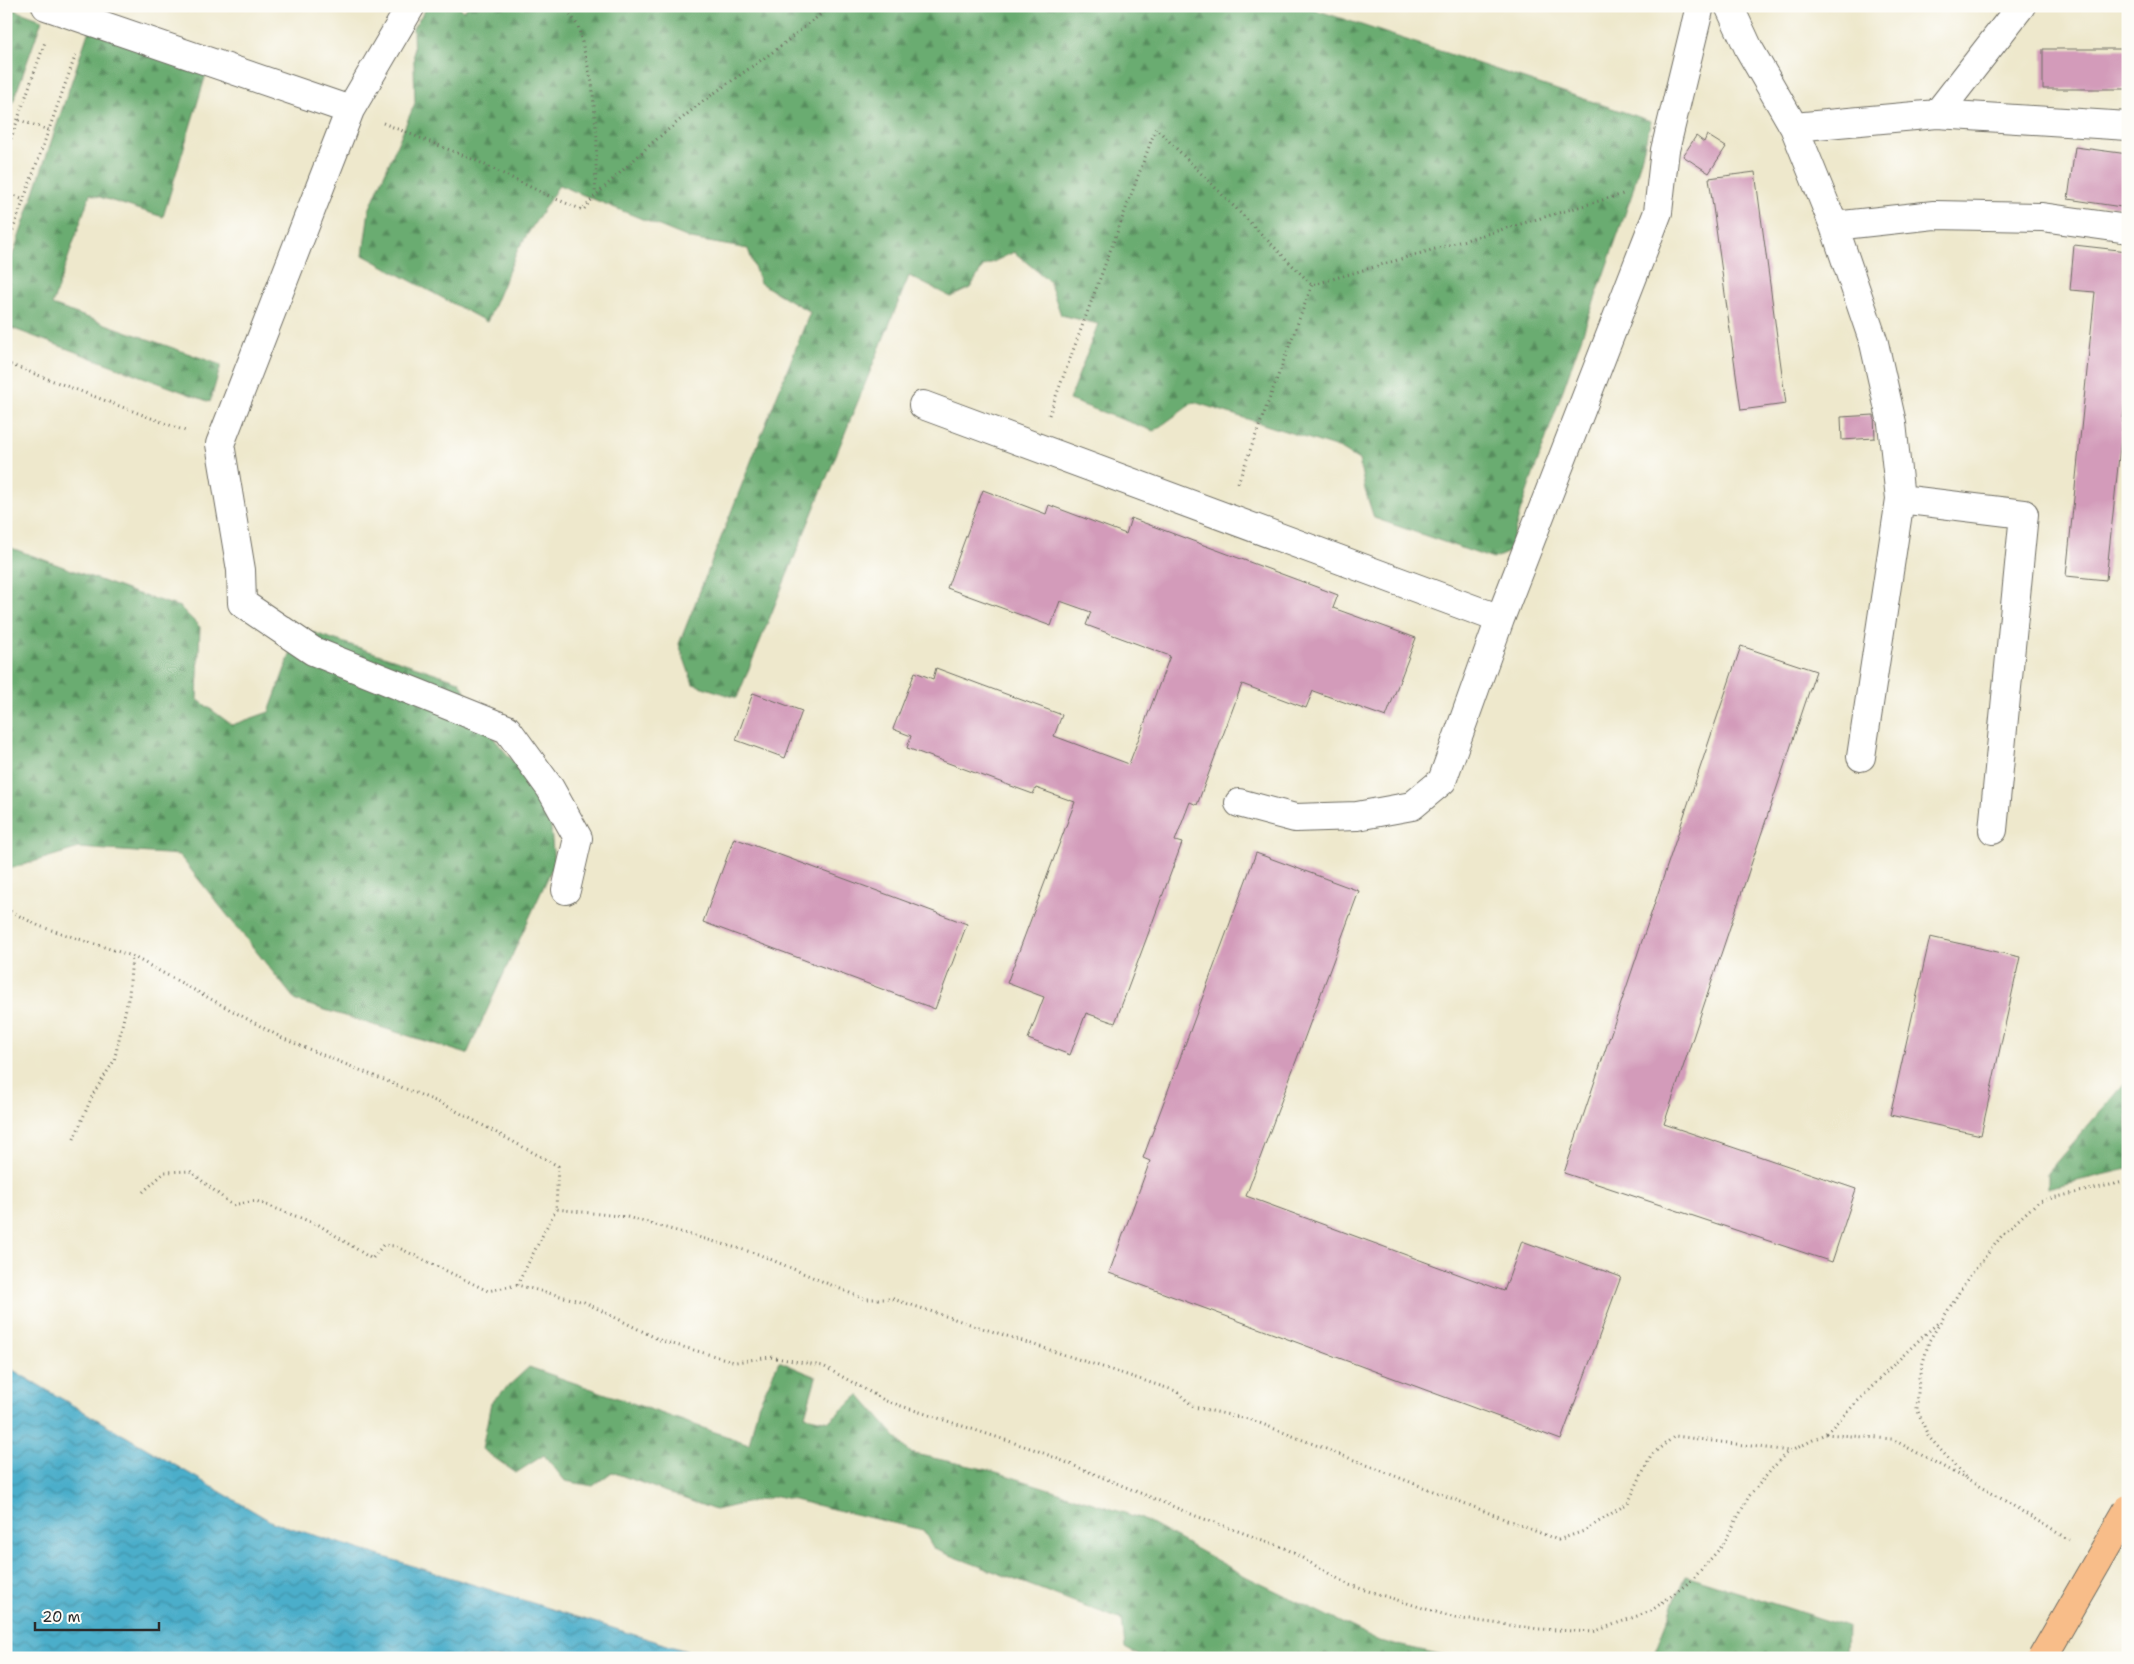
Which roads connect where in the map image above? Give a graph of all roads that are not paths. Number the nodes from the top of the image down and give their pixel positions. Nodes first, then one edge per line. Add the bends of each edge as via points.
1 (411, 6) edge
2 (1700, 6) edge
3 (1729, 6) edge
4 (2021, 6) edge
5 (51, 8) edge
6 (350, 110) junction
7 (1937, 114) junction
8 (2128, 126) edge
9 (1794, 127) junction
10 (1834, 226) junction
11 (2128, 229) edge
12 (923, 405) dead end
13 (1900, 499) junction
14 (1500, 619) junction
15 (1861, 757) dead end
16 (1239, 802) dead end
17 (1993, 830) dead end
18 (566, 890) dead end
19 (2128, 1510) edge
20 (2042, 1658) edge

1 - 6 lane
2 - 14 lane via 1665,150 1658,212
3 - 9 lane via 1749,49
4 - 7 lane
5 - 6 lane
6 - 18 lane via 220,444 241,570 242,603 313,651 507,729 550,788 578,838
7 - 8 lane
7 - 9 lane
9 - 10 lane
10 - 11 lane via 1934,215 2042,217
10 - 13 lane via 1874,343 1892,422
12 - 14 lane
13 - 15 lane
13 - 17 lane via 2024,514
14 - 16 lane via 1442,781 1412,806 1357,816 1295,818
19 - 20 main road, bridge

